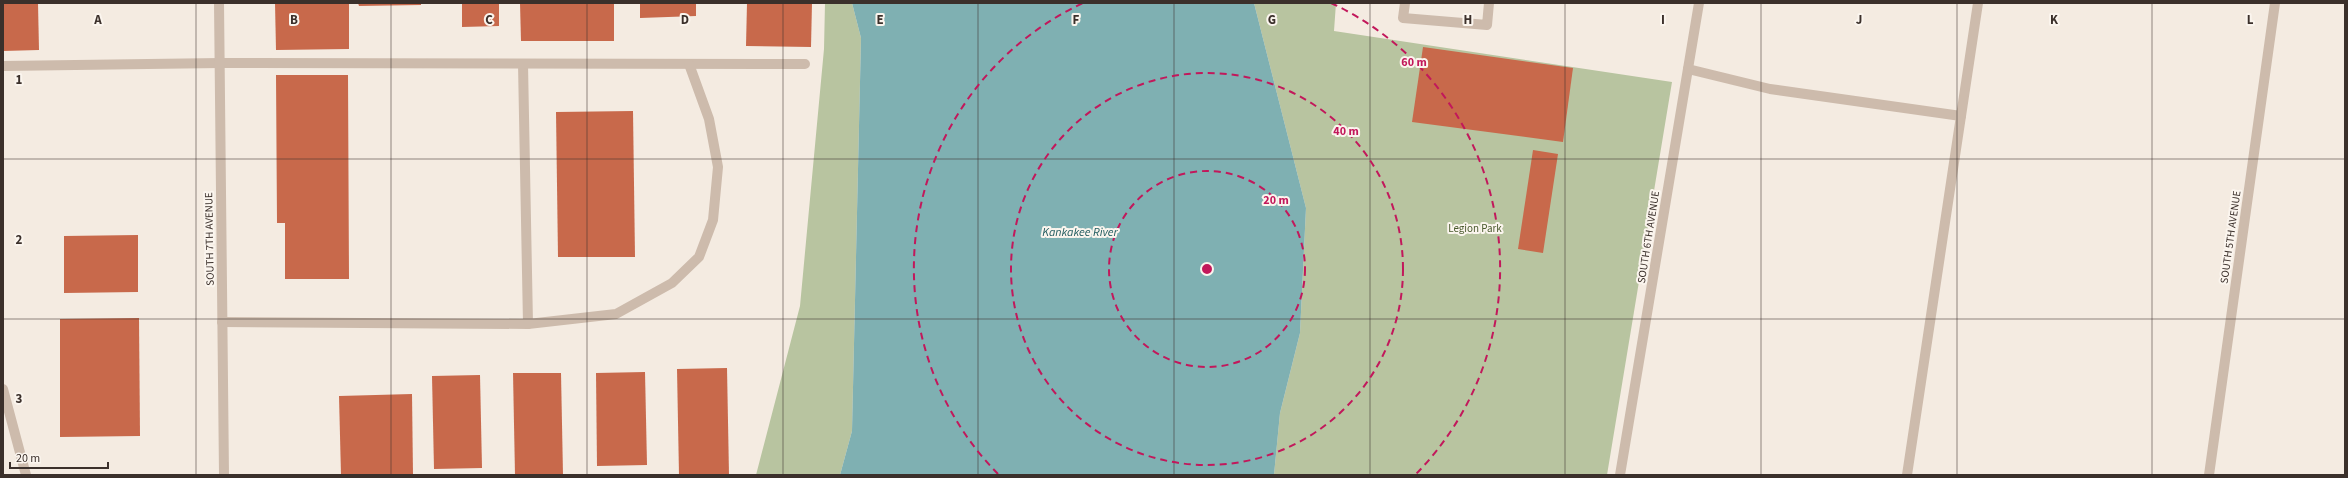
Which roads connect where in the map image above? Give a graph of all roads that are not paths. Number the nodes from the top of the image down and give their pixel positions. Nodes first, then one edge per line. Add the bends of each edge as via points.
1 (219, 3) edge
2 (1405, 3) edge
3 (1489, 3) edge
4 (1698, 3) edge
5 (1978, 3) edge
6 (2275, 3) edge
7 (220, 63) junction
8 (523, 64) junction
9 (689, 64) junction
10 (805, 64) dead end
11 (3, 66) edge
12 (1688, 69) junction
13 (1961, 116) junction
14 (222, 322) junction
15 (528, 324) junction
16 (3, 389) edge
17 (26, 475) edge
18 (224, 475) edge
19 (1620, 475) edge
20 (1907, 475) edge
21 (2209, 475) edge

1 - 7 street, SOUTH 7TH AVENUE
2 - 3 street via 1403,18 1487,25
4 - 12 street, SOUTH 6TH AVENUE
5 - 13 street
6 - 21 street, SOUTH 5TH AVENUE
7 - 8 street
7 - 11 street
7 - 14 street, SOUTH 7TH AVENUE
8 - 9 street
8 - 15 street
9 - 10 street
9 - 15 street via 709,119 718,167 712,220 699,257 672,283 616,314
12 - 13 street via 1770,89
12 - 19 street, SOUTH 6TH AVENUE
13 - 20 street
14 - 15 street
14 - 18 street, SOUTH 7TH AVENUE
16 - 17 street

